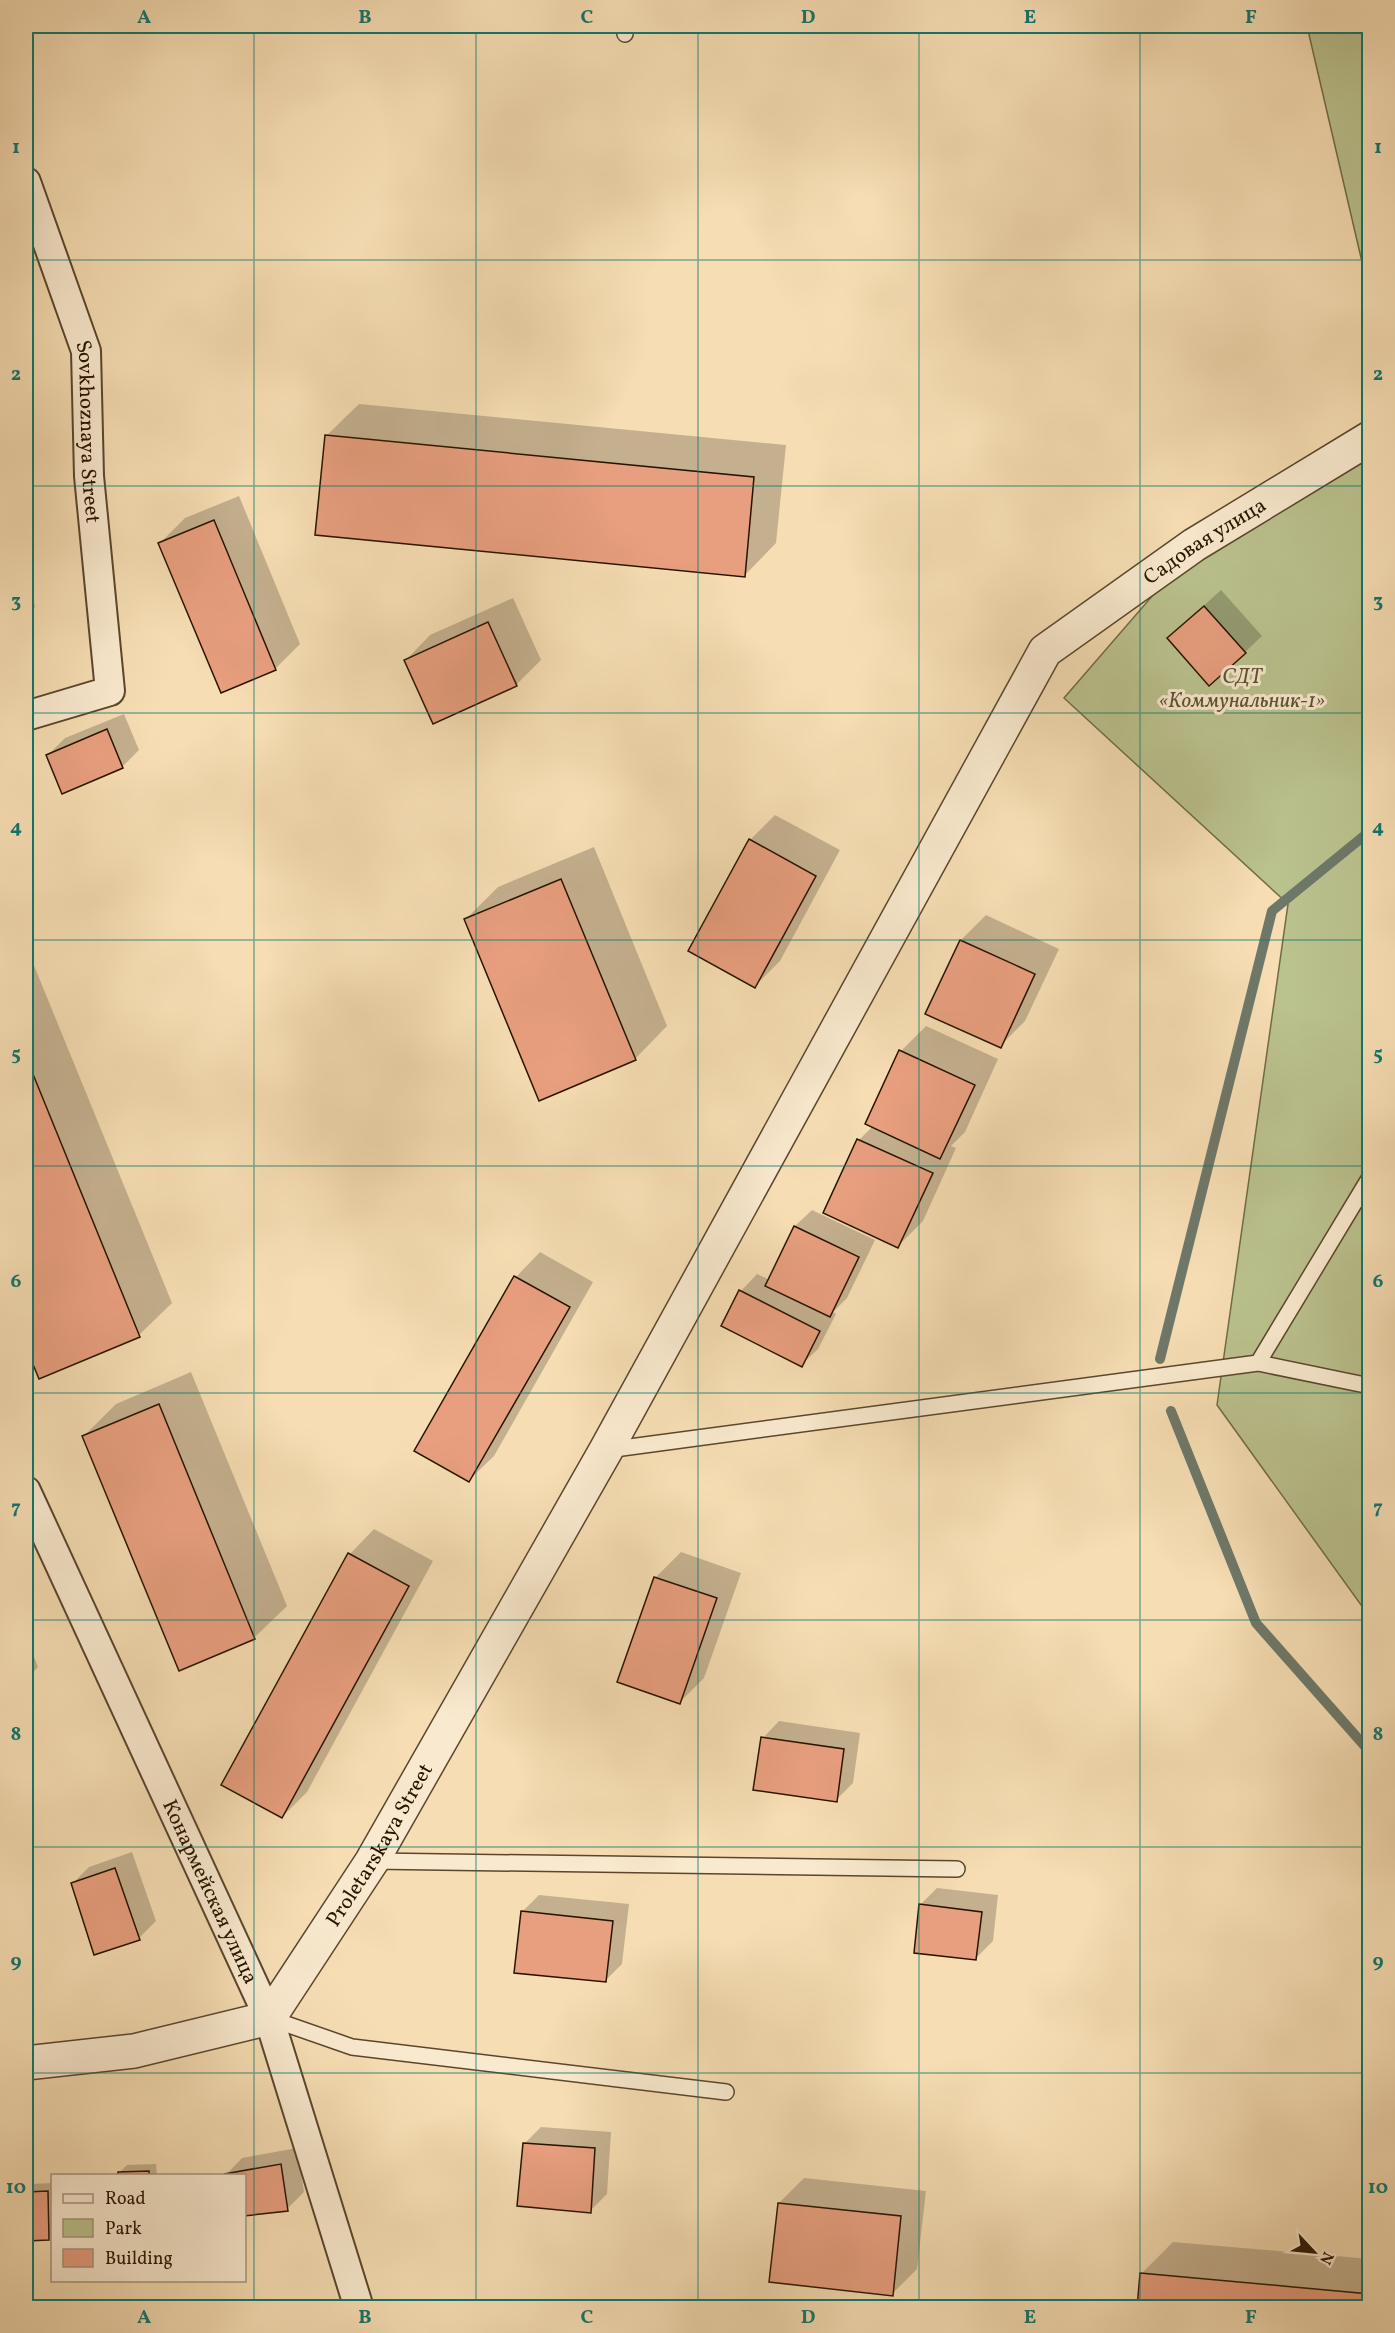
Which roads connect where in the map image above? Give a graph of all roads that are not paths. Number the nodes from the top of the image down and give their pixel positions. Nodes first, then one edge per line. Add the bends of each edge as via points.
1 (26, 182) edge
2 (1370, 438) edge
3 (1045, 651) joint
4 (26, 717) edge
5 (1370, 1177) edge
6 (1258, 1363) junction
7 (1370, 1386) edge
8 (606, 1450) junction
9 (26, 1491) edge
10 (372, 1861) junction
11 (957, 1869) dead end
12 (269, 2018) junction
13 (26, 2063) edge
14 (726, 2092) dead end
15 (359, 2307) edge

1 - 4 street, Sovkhoznaya Street via 86,351 89,477 110,691
2 - 3 street, Садовая улица via 1194,545
3 - 8 street, Proletarskaya Street
5 - 6 lane
6 - 7 lane
6 - 8 lane
8 - 10 street, Proletarskaya Street
9 - 12 street, Конармейская улица
10 - 11 lane
10 - 12 street, Proletarskaya Street
12 - 13 street via 134,2052
12 - 14 lane via 352,2047
12 - 15 street, Конармейская улица

